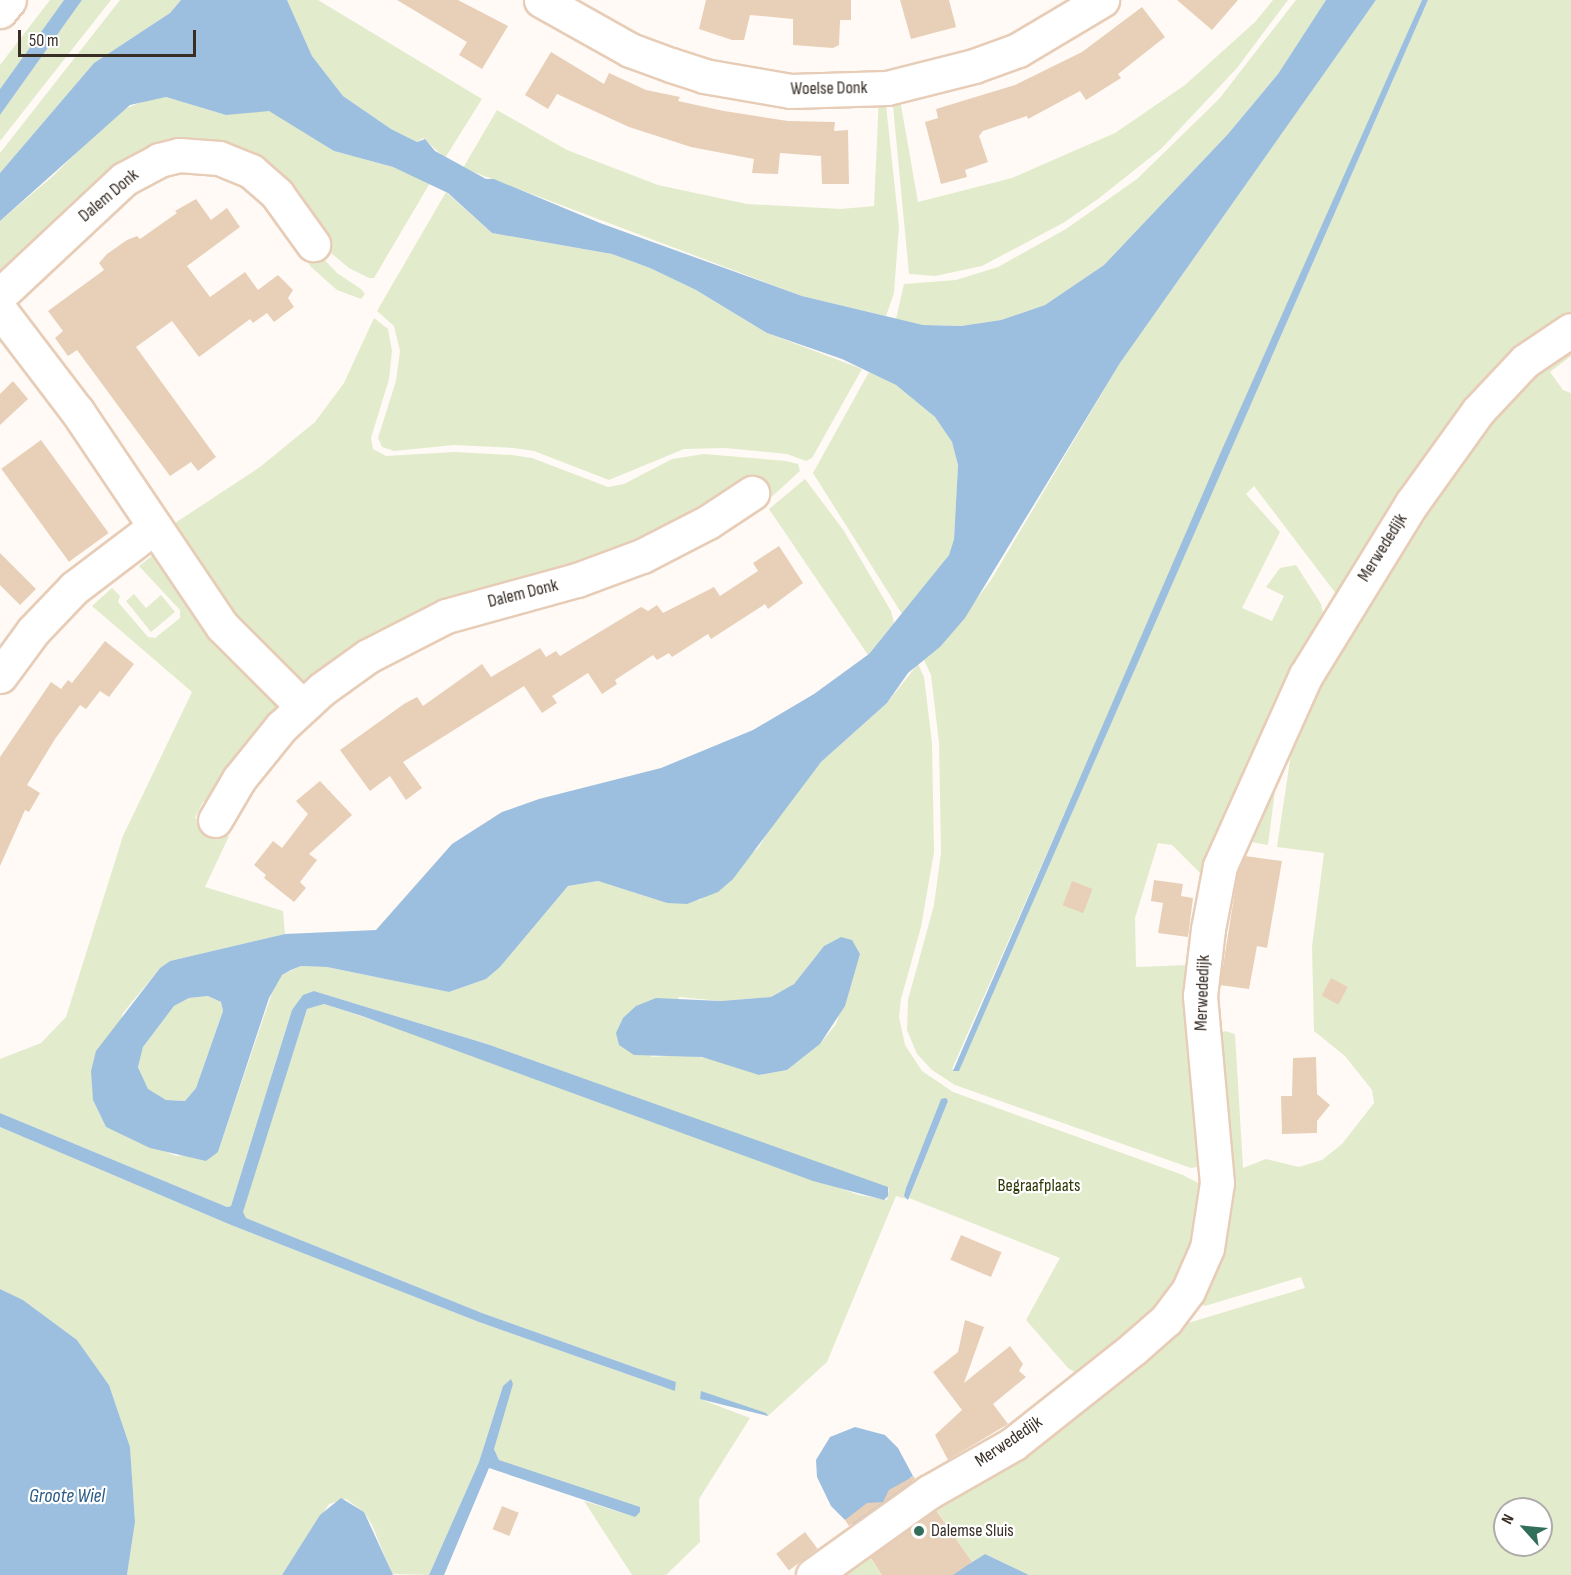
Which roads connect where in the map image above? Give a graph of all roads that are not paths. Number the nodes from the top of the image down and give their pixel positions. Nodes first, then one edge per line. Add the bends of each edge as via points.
1 (9, 0) edge
2 (1102, 0) edge
3 (550, 2) edge
4 (0, 11) edge
5 (313, 244) dead end
6 (0, 295) edge
7 (0, 310) edge
8 (1571, 330) edge
9 (752, 493) dead end
10 (153, 528) junction
11 (0, 676) edge
12 (302, 706) junction
13 (215, 820) dead end
14 (813, 1575) edge

1 - 4 street
2 - 3 street, Woelse Donk via 1018,50 974,66 887,88 825,91 781,90 704,76 630,50
5 - 6 street, Dalem Donk via 277,194 251,171 219,158 179,155 159,160 124,180
7 - 10 street via 77,411
8 - 14 street, Merwededijk via 1525,361 1478,411 1412,503 1306,675 1220,866 1200,996 1217,1183 1209,1241 1191,1285 1166,1320 1013,1444 929,1492
9 - 12 street, Dalem Donk via 675,540 611,568 476,605 417,629 344,672
10 - 11 street via 74,588 33,631
10 - 12 street via 222,626
12 - 13 street, Dalem Donk via 256,757

